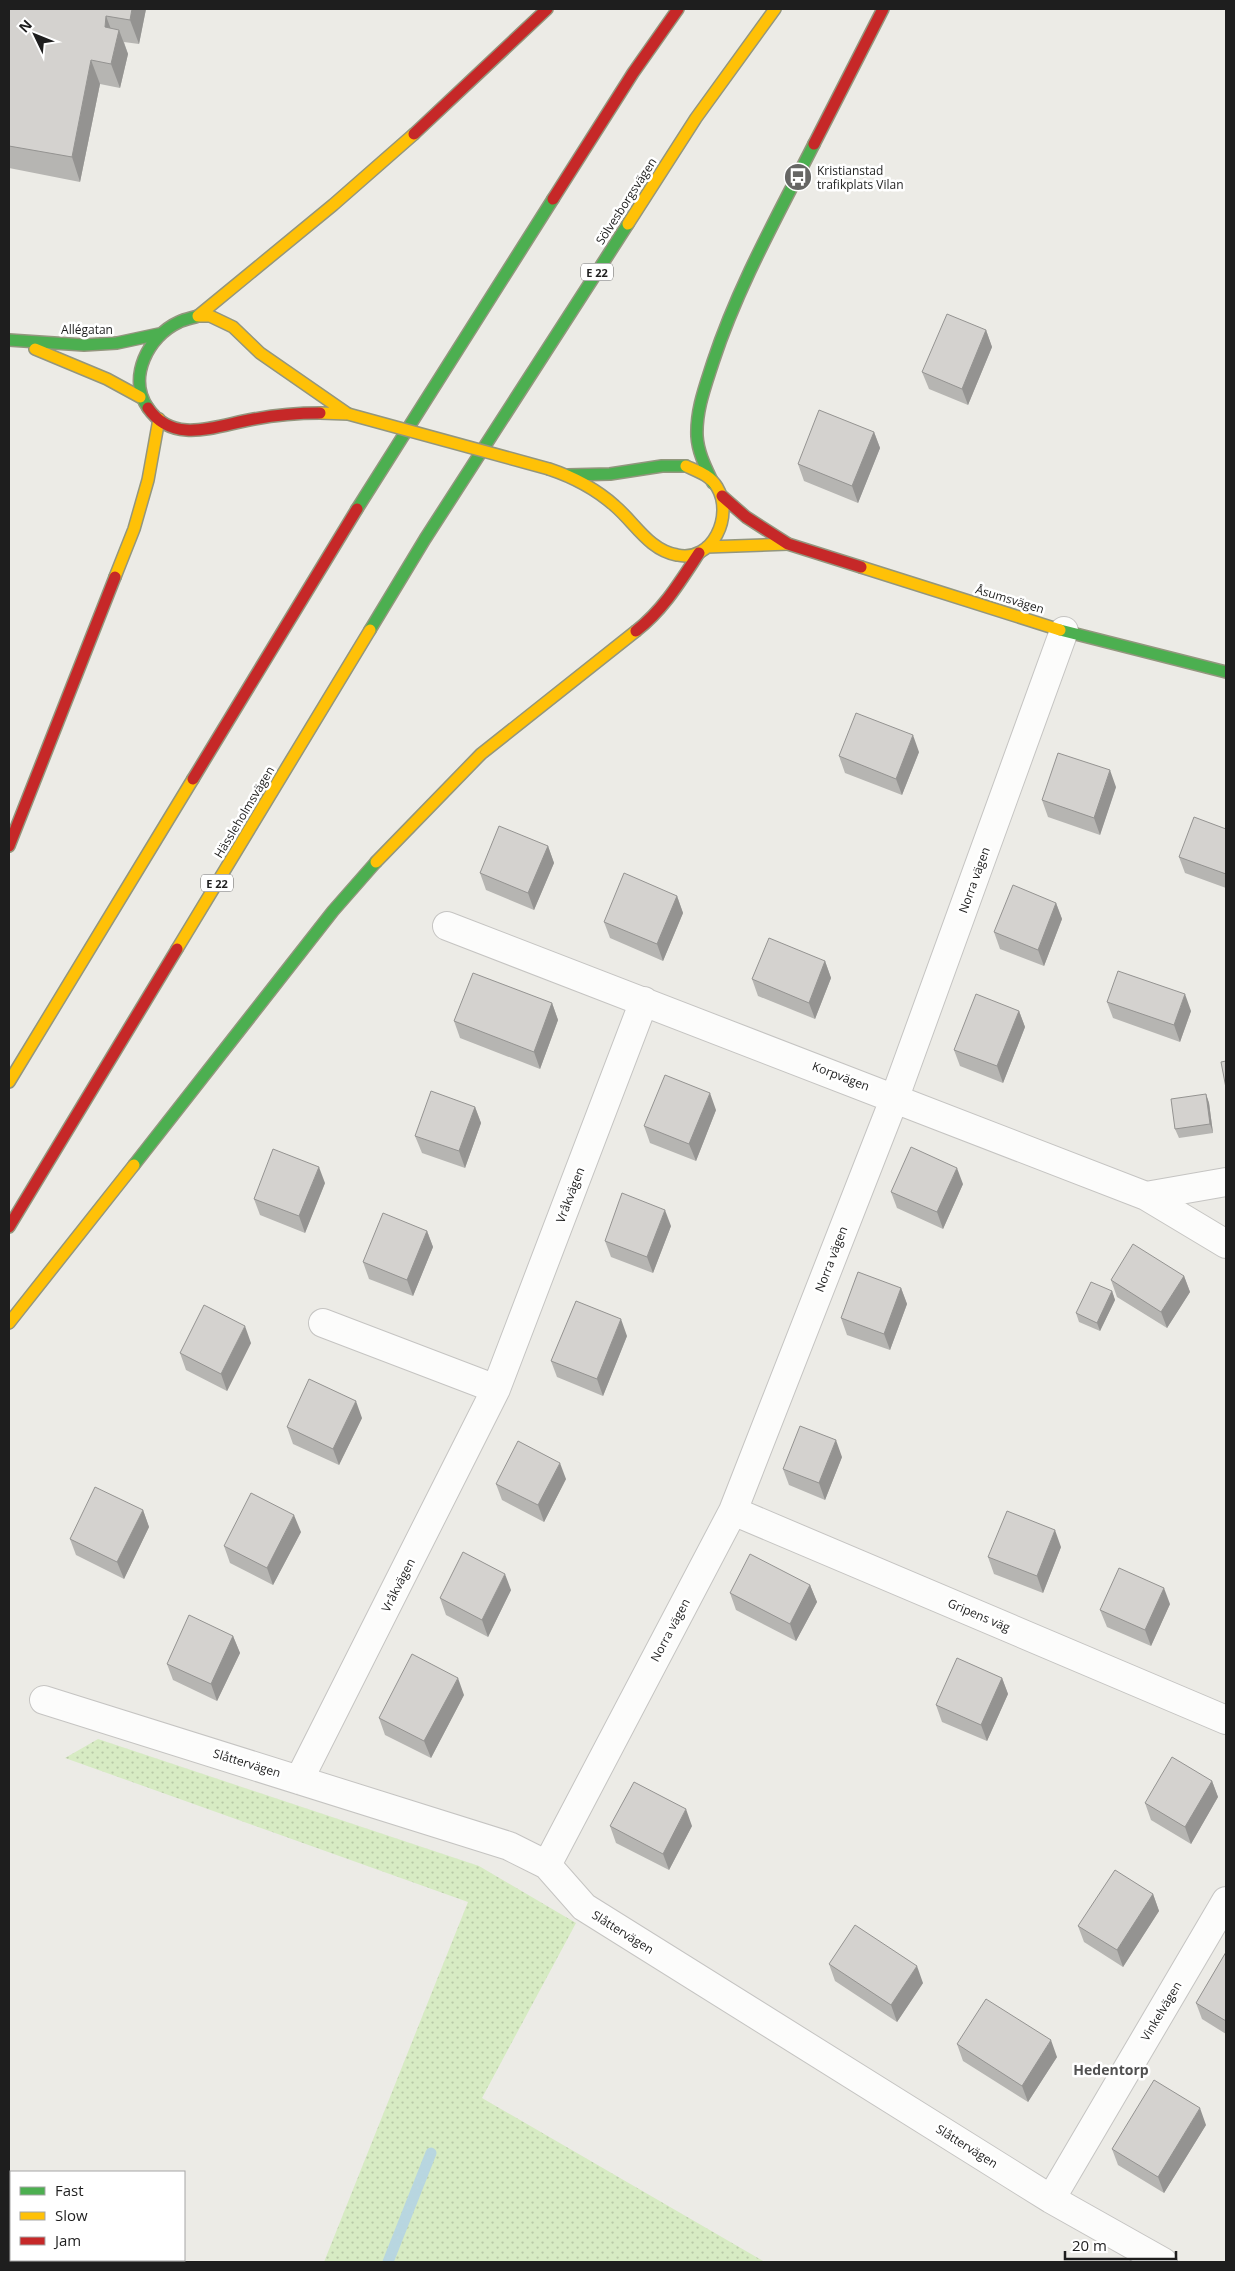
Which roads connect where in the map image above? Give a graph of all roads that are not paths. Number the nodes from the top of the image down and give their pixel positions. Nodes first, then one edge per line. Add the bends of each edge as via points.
1 (547, 9) edge
2 (678, 9) edge
3 (775, 9) edge
4 (883, 9) edge
5 (198, 316) junction
6 (159, 334) junction
7 (12, 340) edge
8 (140, 397) junction
9 (328, 407) junction
10 (159, 419) junction
11 (568, 475) junction
12 (714, 483) junction
13 (722, 496) junction
14 (425, 539) joint
15 (788, 544) junction
16 (703, 550) junction
17 (1064, 631) junction
18 (1226, 672) edge
19 (9, 846) edge
20 (447, 926) dead end
21 (644, 1001) junction
22 (9, 1082) edge
23 (895, 1097) junction
24 (1226, 1182) edge
25 (1146, 1196) junction
26 (9, 1227) edge
27 (1226, 1244) edge
28 (323, 1322) dead end
29 (9, 1323) edge
30 (496, 1389) junction
31 (733, 1511) junction
32 (44, 1700) dead end
33 (1226, 1720) edge
34 (299, 1780) junction
35 (547, 1865) junction
36 (1226, 1901) edge
37 (1051, 2199) junction
38 (1163, 2262) edge

1 - 5 main road via 381,164
2 - 22 main road via 633,73 360,505
3 - 14 main road, Sölvesborgsvägen / E 22 via 696,118
4 - 12 main road via 744,282 719,344 700,402 697,438 702,460
5 - 6 main road via 177,321
5 - 9 main road via 210,316 233,328
6 - 7 main road, Allégatan via 117,344
6 - 8 main road via 141,363
7 - 8 main road, Allégatan via 108,379
8 - 10 main road
9 - 10 main road via 190,430 172,427
9 - 11 main road, bridge
10 - 19 main road via 148,480 134,529
11 - 12 main road via 623,474 684,466 700,471
11 - 16 main road, Åsumsvägen via 623,513 647,540 663,552 681,556
12 - 13 main road
13 - 15 main road, Åsumsvägen via 746,517
13 - 16 main road via 722,524 716,537
14 - 26 main road, Hässleholmsvägen / E 22
15 - 16 main road, Åsumsvägen
15 - 17 main road, Åsumsvägen
16 - 29 main road via 653,618 481,754 391,844 332,911
17 - 18 main road, Åsumsvägen
17 - 23 street, Norra vägen
20 - 21 street, Korpvägen
21 - 23 street, Korpvägen
21 - 30 street, Vråkvägen
23 - 25 street, Korpvägen
23 - 31 street, Norra vägen
24 - 25 street
25 - 27 street, Korpvägen
28 - 30 street
30 - 34 street, Vråkvägen
31 - 33 street, Gripens väg
31 - 35 street, Norra vägen
32 - 34 street, Slåttervägen
34 - 35 street, Slåttervägen via 509,1846
35 - 37 street, Slåttervägen via 584,1907
36 - 37 street, Vinkelvägen
37 - 38 street, Slåttervägen

